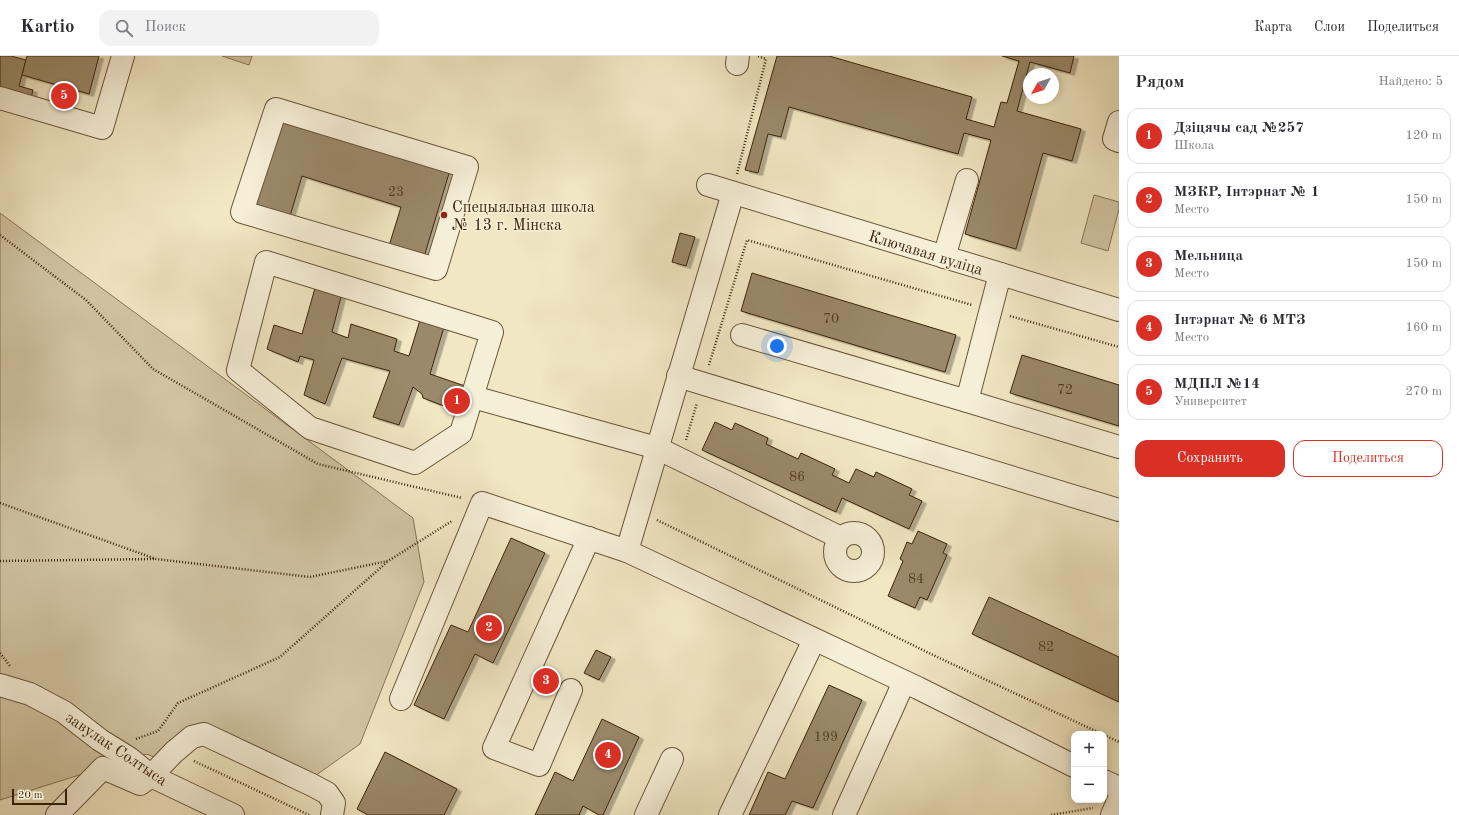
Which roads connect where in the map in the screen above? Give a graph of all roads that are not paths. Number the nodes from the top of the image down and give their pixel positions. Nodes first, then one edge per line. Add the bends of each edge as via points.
1 (123, 56) edge
2 (0, 98) edge
3 (1119, 122) edge
4 (1119, 141) edge
5 (467, 167) joint
6 (967, 180) dead end
7 (708, 185) dead end
8 (733, 193) junction
9 (944, 257) junction
10 (1000, 274) junction
11 (1119, 310) edge
12 (742, 334) dead end
13 (678, 376) junction
14 (473, 397) junction
15 (967, 401) junction
16 (1119, 447) edge
17 (657, 448) junction
18 (1119, 510) edge
19 (589, 538) junction
20 (841, 538) dead end
21 (627, 551) junction
22 (814, 640) junction
23 (904, 682) junction
24 (0, 685) edge
25 (571, 690) dead end
26 (401, 699) dead end
27 (672, 759) dead end
28 (1071, 765) edge
29 (151, 776) junction
30 (1107, 786) edge
31 (1117, 802) edge
32 (57, 815) edge
33 (232, 815) edge
34 (332, 815) edge
35 (646, 815) edge
36 (730, 815) edge
37 (844, 815) edge

1 - 2 street via 102,128
3 - 4 street via 1114,140
5 - 5 street via 436,269 242,212 276,109
6 - 9 street
7 - 8 street, Ключавая вуліца
8 - 9 street, Ключавая вуліца
8 - 13 street
9 - 10 street, Ключавая вуліца
10 - 11 street, Ключавая вуліца
10 - 15 street
12 - 15 street
13 - 17 street
13 - 18 street
14 - 14 street via 462,433 415,463 310,428 238,370 266,262 492,332
14 - 17 street
15 - 16 street
17 - 20 street
17 - 21 street
19 - 21 street
19 - 25 street via 494,748 539,765
19 - 26 street via 482,503
21 - 22 street
22 - 23 street
22 - 36 street
23 - 28 street
23 - 37 street
24 - 29 street, завулак Солтыса via 30,694 64,712
27 - 35 street
29 - 32 street via 140,784 103,768
29 - 33 street, завулак Солтыса
29 - 34 street via 192,737 204,734 327,793 334,803
30 - 31 street

